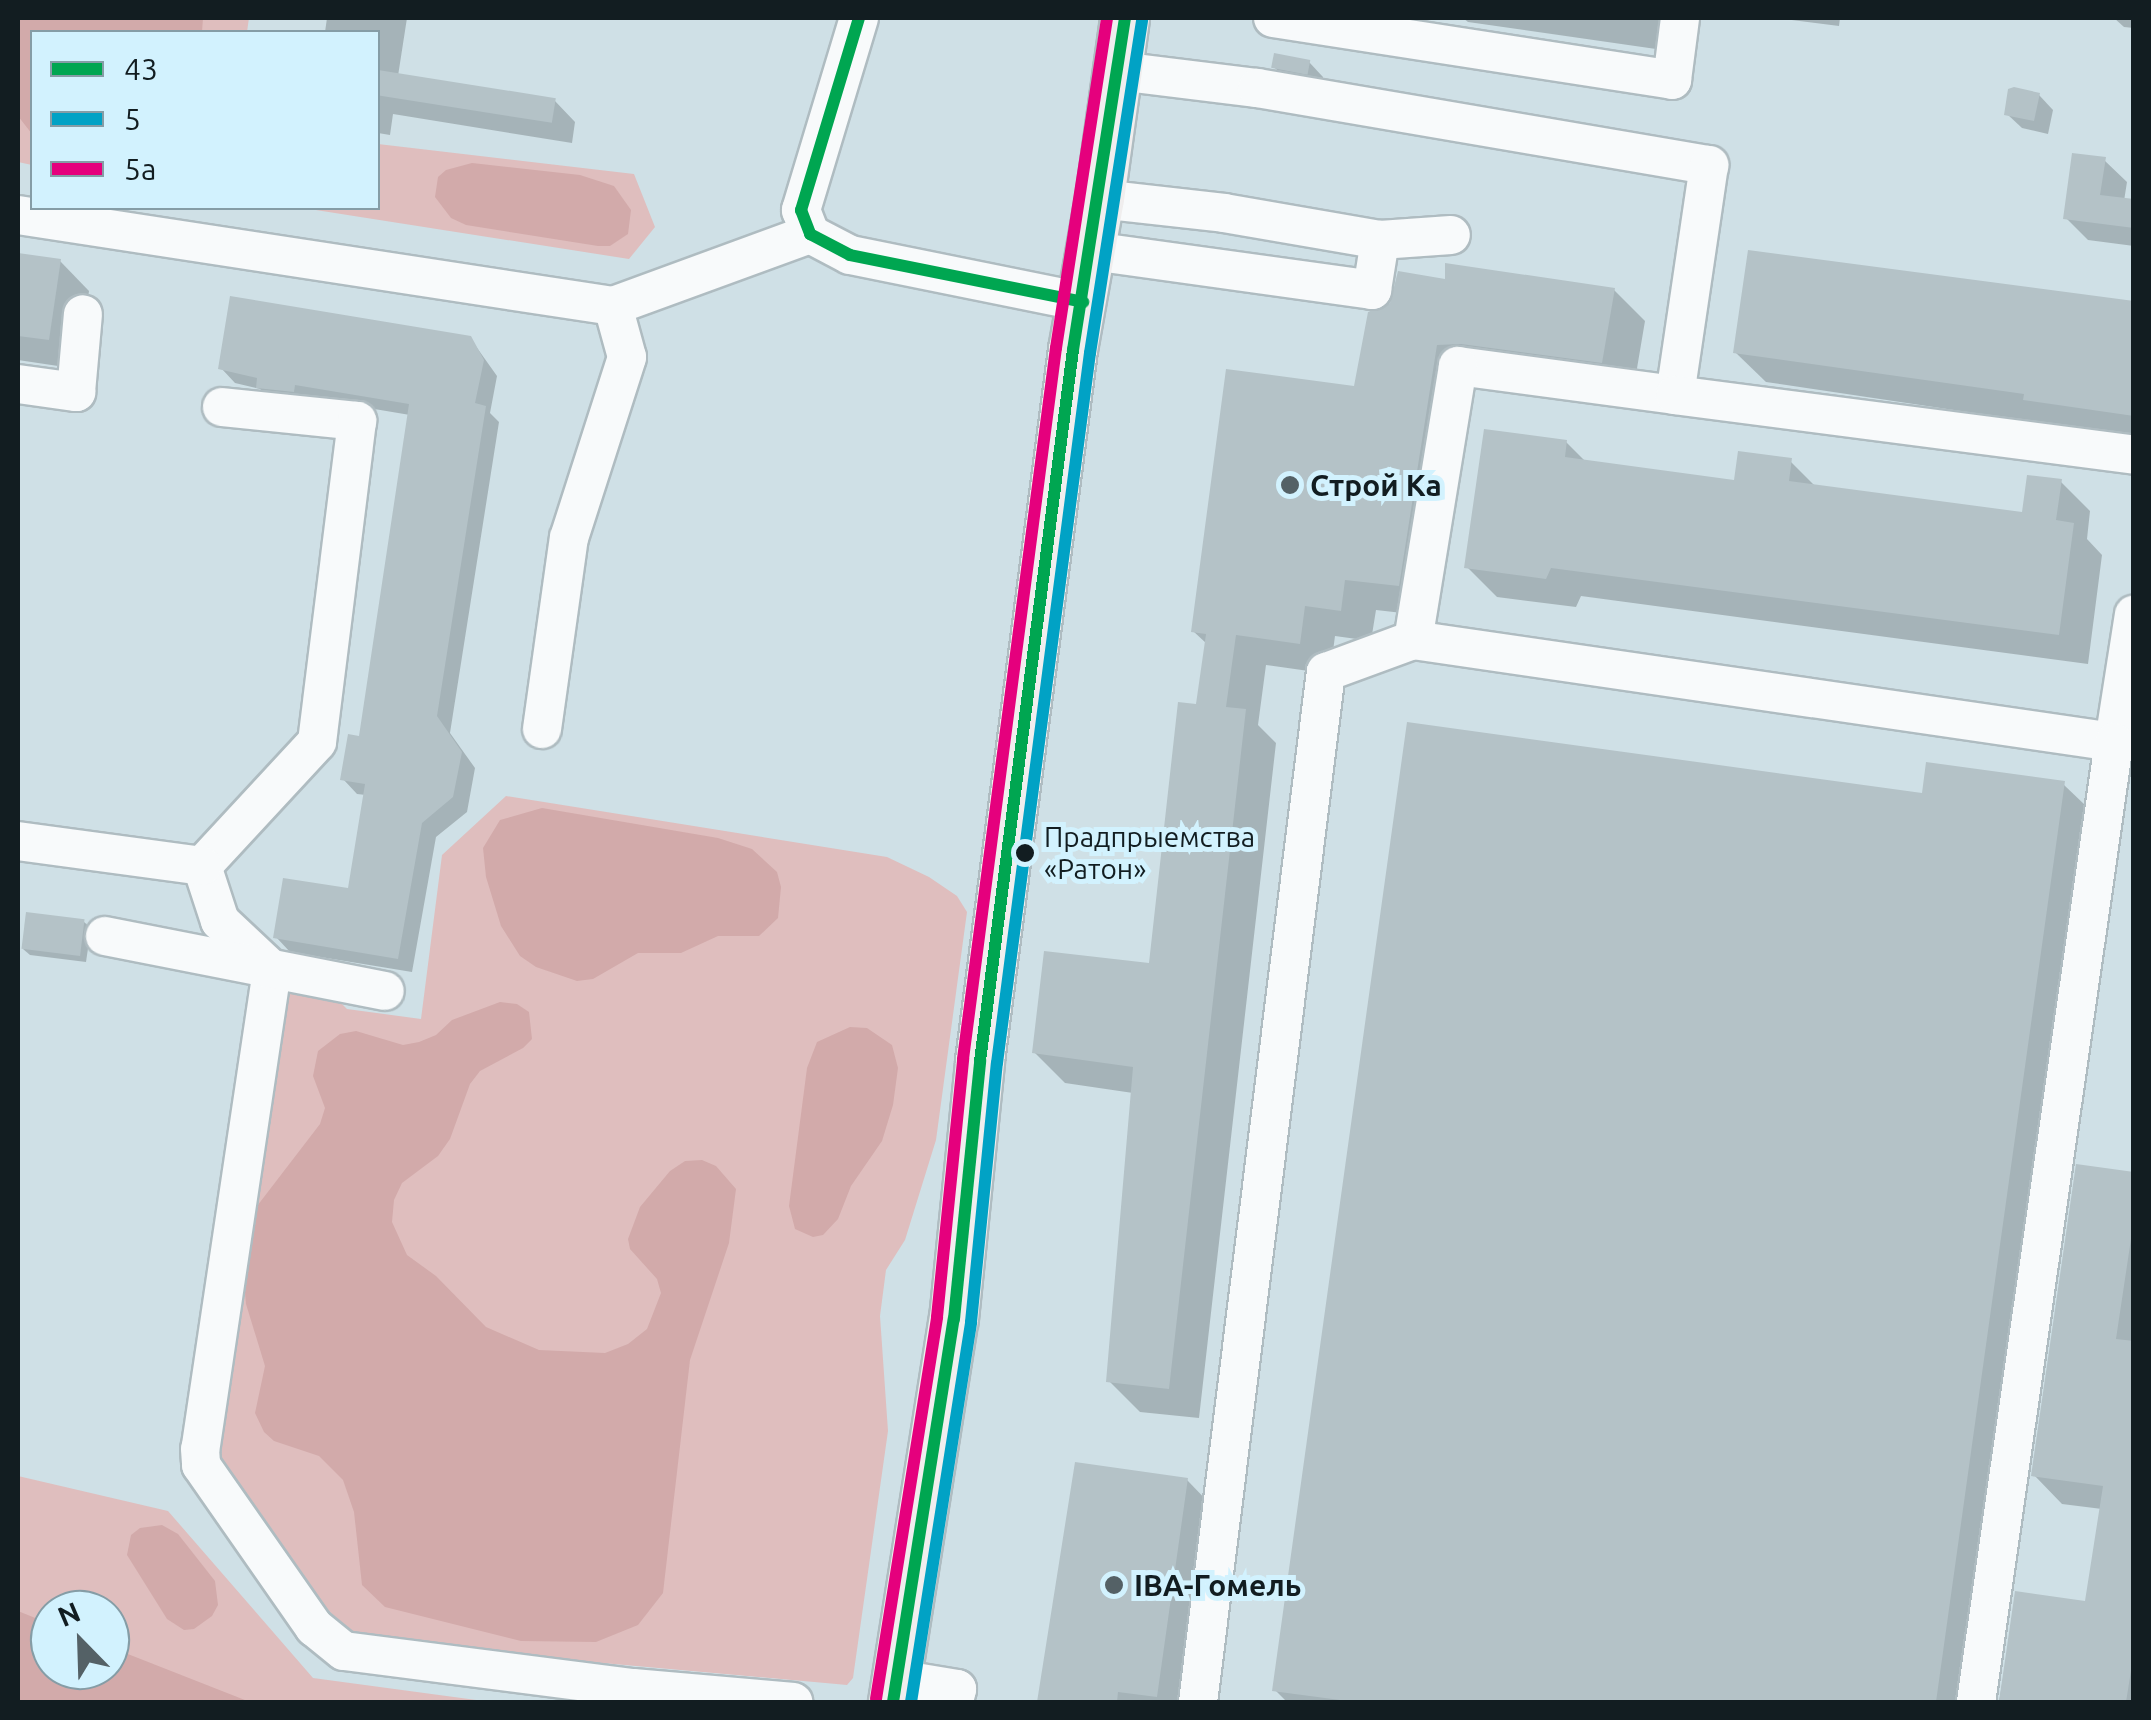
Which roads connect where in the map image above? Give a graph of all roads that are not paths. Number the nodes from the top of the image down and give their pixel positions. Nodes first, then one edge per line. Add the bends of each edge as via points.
1 (860, 18) edge
2 (1125, 18) edge
3 (1274, 18) edge
4 (1680, 18) edge
5 (1118, 71) junction
6 (1100, 199) junction
7 (18, 215) edge
8 (810, 234) junction
9 (1451, 235) dead end
10 (1380, 240) junction
11 (1092, 251) junction
12 (1082, 302) junction
13 (613, 306) junction
14 (83, 314) dead end
15 (18, 384) edge
16 (1675, 395) junction
17 (222, 407) dead end
18 (2134, 456) edge
19 (2134, 614) edge
20 (1413, 640) junction
21 (542, 728) dead end
22 (2114, 742) junction
23 (18, 842) edge
24 (202, 866) junction
25 (105, 936) dead end
26 (272, 970) junction
27 (385, 991) dead end
28 (895, 1691) edge
29 (636, 1695) edge
30 (792, 1702) edge
31 (954, 1702) edge
32 (1198, 1702) edge
33 (1976, 1702) edge

1 - 8 lane via 801,210
2 - 5 main road
3 - 4 lane via 1672,80
5 - 6 main road
5 - 16 lane via 1257,88 1709,165
6 - 10 lane
6 - 11 main road
7 - 13 lane
8 - 12 lane via 850,255
8 - 13 lane
9 - 10 lane
10 - 11 lane via 1372,290
11 - 12 main road
12 - 28 main road via 980,1061 954,1319
13 - 21 lane via 626,358 569,538
14 - 15 lane via 76,392
16 - 18 lane
16 - 20 lane via 1458,366
17 - 24 lane via 357,420 317,742
19 - 22 lane
20 - 22 lane
20 - 32 lane via 1326,672
22 - 33 lane
23 - 24 lane
24 - 26 lane via 220,921
25 - 26 lane
26 - 27 lane
26 - 29 lane via 200,1448 205,1473 314,1627 344,1651
28 - 31 lane via 956,1689
29 - 30 lane

